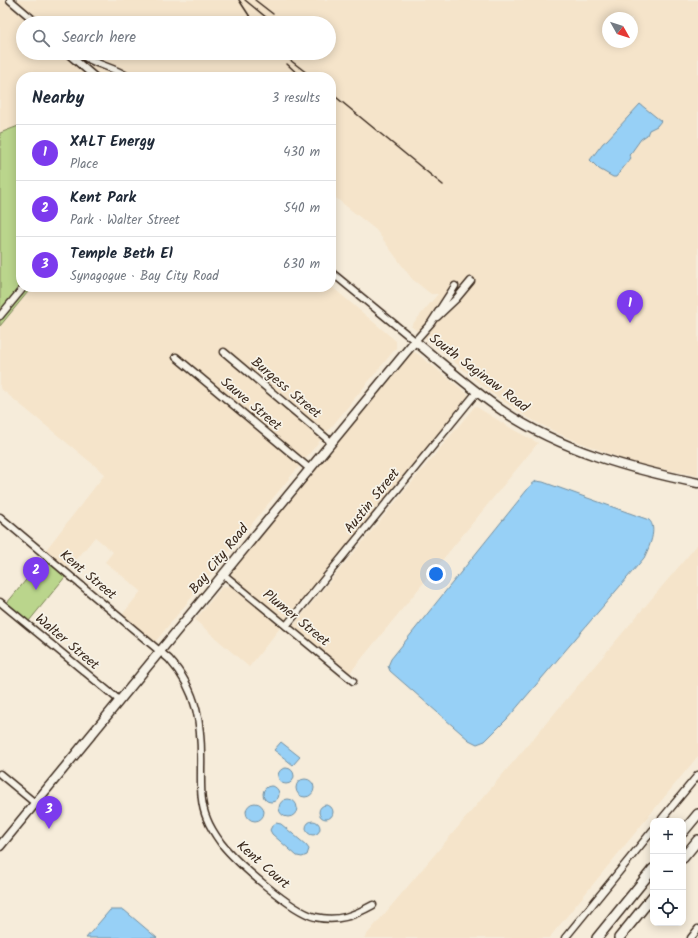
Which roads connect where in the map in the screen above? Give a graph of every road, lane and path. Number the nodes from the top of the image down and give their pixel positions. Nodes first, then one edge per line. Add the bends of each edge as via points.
1 (10, 0) edge
2 (29, 16) edge
3 (75, 60) edge
4 (91, 60) edge
5 (89, 72) edge
6 (122, 72) edge
7 (336, 276) edge
8 (471, 281) dead end
9 (455, 286) dead end
10 (20, 292) edge
11 (0, 316) edge
12 (431, 323) junction
13 (415, 341) junction
14 (224, 352) dead end
15 (176, 356) dead end
16 (477, 392) junction
17 (331, 442) junction
18 (310, 469) junction
19 (698, 484) edge
20 (0, 517) edge
21 (223, 574) junction
22 (0, 602) edge
23 (286, 626) junction
24 (160, 651) junction
25 (353, 680) dead end
26 (119, 700) junction
27 (0, 774) edge
28 (698, 774) edge
29 (35, 803) junction
30 (698, 814) edge
31 (662, 818) edge
32 (686, 828) edge
33 (650, 834) edge
34 (698, 840) edge
35 (0, 846) edge
36 (686, 854) edge
37 (650, 873) edge
38 (650, 900) edge
39 (373, 905) dead end
40 (698, 929) edge
41 (565, 938) edge
42 (597, 938) edge
43 (618, 938) edge
44 (691, 938) edge

1 - 2 street
3 - 5 street
4 - 6 street
7 - 13 street, South Saginaw Road
8 - 12 street
9 - 12 street, Bay City Road
10 - 11 street
12 - 13 street, Bay City Road
13 - 16 main road, South Saginaw Road
13 - 17 main road, Bay City Road
14 - 17 street, Burgess Street
15 - 18 street, Sauve Street
16 - 19 main road, South Saginaw Road via 524,424 591,454
16 - 23 street, Austin Street
17 - 18 main road, Bay City Road
18 - 21 main road, Bay City Road
20 - 24 street, Kent Street
21 - 23 street, Plumer Street
21 - 24 main road, Bay City Road
22 - 26 street, Walter Street
23 - 25 street, Plumer Street
24 - 26 main road, Bay City Road
24 - 39 street, Kent Court via 180,671 193,698 200,722 201,793 207,818 220,842 281,897 315,917 334,919 354,915
26 - 29 main road, Bay City Road
27 - 29 street
28 - 31 street
29 - 35 main road, Bay City Road
30 - 32 highway
33 - 41 street
34 - 36 highway
37 - 42 highway
38 - 43 highway
40 - 44 street

